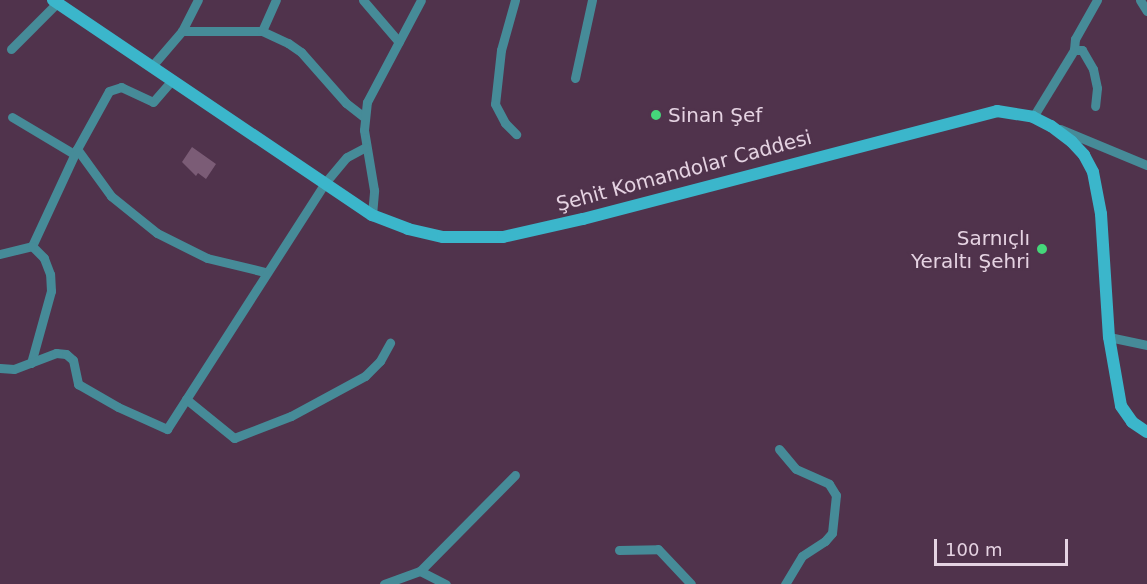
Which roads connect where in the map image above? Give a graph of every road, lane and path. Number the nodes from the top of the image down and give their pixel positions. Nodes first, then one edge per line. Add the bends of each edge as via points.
1 (198, 0) edge
2 (276, 0) edge
3 (363, 0) edge
4 (421, 0) edge
5 (515, 0) edge
6 (592, 0) edge
7 (1097, 0) edge
8 (1140, 0) edge
9 (55, 1) edge
10 (1147, 11) edge
11 (262, 31) junction
12 (182, 32) junction
13 (399, 42) junction
14 (12, 49) dead end
15 (1074, 51) junction
16 (152, 66) junction
17 (575, 78) dead end
18 (172, 81) junction
19 (1095, 106) dead end
20 (12, 117) dead end
21 (364, 117) junction
22 (1033, 117) junction
23 (1051, 126) junction
24 (516, 134) dead end
25 (366, 147) junction
26 (76, 152) junction
27 (1147, 165) edge
28 (324, 184) junction
29 (372, 215) junction
30 (32, 246) junction
31 (0, 254) edge
32 (266, 272) junction
33 (1109, 337) junction
34 (390, 343) dead end
35 (1147, 345) edge
36 (31, 363) junction
37 (0, 368) edge
38 (186, 399) junction
39 (1147, 432) edge
40 (779, 449) dead end
41 (515, 475) dead end
42 (619, 550) dead end
43 (420, 571) junction
44 (384, 584) edge
45 (446, 584) edge
46 (691, 584) edge
47 (785, 584) edge

1 - 12 street
2 - 11 street
3 - 13 street
4 - 13 street
5 - 24 street via 501,50 495,104
6 - 17 street
7 - 15 street via 1076,39
8 - 10 street
9 - 14 street
9 - 16 main road, Şehit Komandolar Caddesi
11 - 12 street
11 - 21 street via 301,52 346,104
12 - 16 street
13 - 21 street via 372,89
15 - 19 street via 1082,50 1093,69
15 - 22 street
16 - 18 main road, Şehit Komandolar Caddesi
18 - 26 street via 153,102 120,87 109,90
18 - 28 main road, Şehit Komandolar Caddesi
20 - 26 street
21 - 25 street
22 - 23 main road, Şehit Komandolar Caddesi
22 - 29 main road, Şehit Komandolar Caddesi via 997,111 503,237 443,237
23 - 27 street
23 - 33 main road, Şehit Komandolar Caddesi via 1084,155 1092,172 1101,214
25 - 28 street via 347,157
25 - 29 street via 374,190
26 - 30 street
26 - 32 street via 111,196 157,233 207,258
28 - 29 main road, Şehit Komandolar Caddesi
28 - 32 street
30 - 31 street
30 - 36 street via 47,266 51,291
32 - 38 street
33 - 35 street
33 - 39 main road, Şehit Komandolar Caddesi via 1121,406 1132,422
34 - 38 street via 365,376 291,416 234,438
36 - 37 street via 14,369
36 - 38 street via 56,353 66,354 73,360 78,384 118,408 166,429
40 - 47 street via 796,469 829,484 836,495 832,533 802,556
41 - 43 street
42 - 46 street via 658,549
43 - 44 street
43 - 45 street

